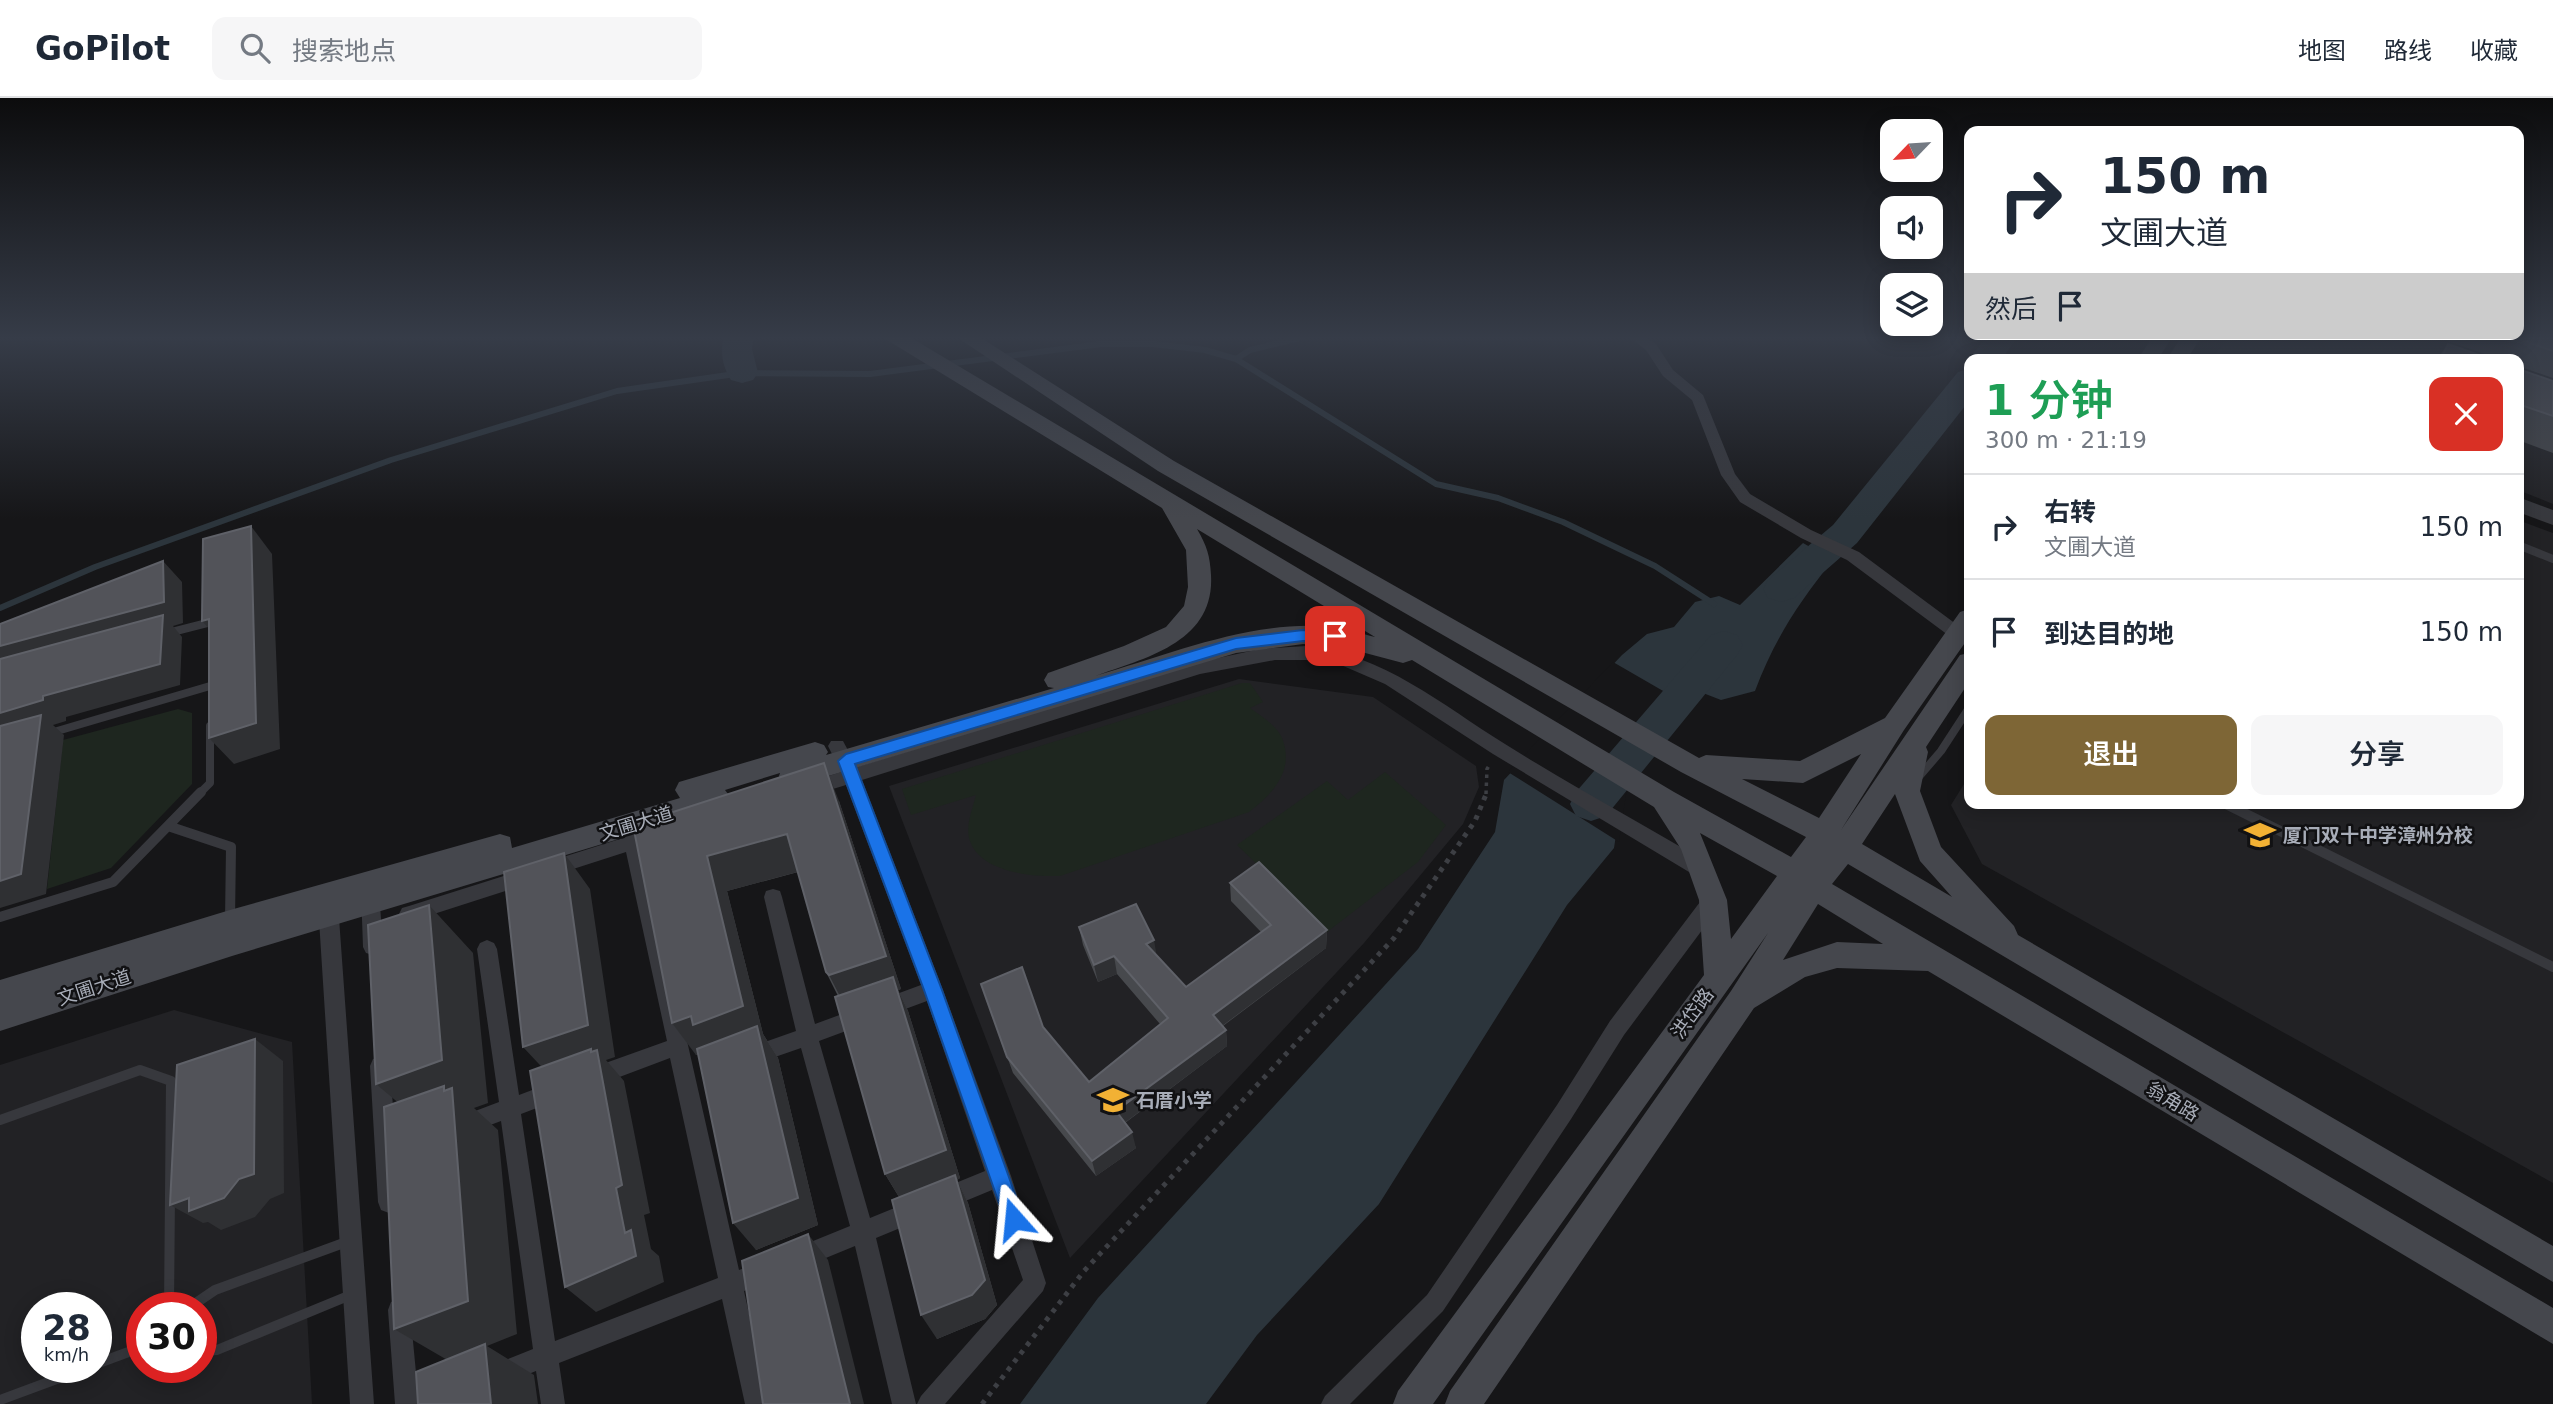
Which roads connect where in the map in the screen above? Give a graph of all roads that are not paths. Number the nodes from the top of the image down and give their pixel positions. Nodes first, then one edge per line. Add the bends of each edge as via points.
1 (995, 397) edge
2 (1060, 397) edge
3 (1697, 397) edge
4 (1169, 502) junction
5 (2524, 506) edge
6 (2553, 518) edge
7 (2524, 547) edge
8 (2553, 559) edge
9 (211, 610) edge
10 (211, 622) junction
11 (211, 635) edge
12 (158, 636) edge
13 (1964, 637) edge
14 (1964, 640) edge
15 (1439, 665) junction
16 (210, 673) edge
17 (210, 686) junction
18 (210, 700) edge
19 (210, 714) edge
20 (1964, 716) edge
21 (1907, 730) junction
22 (39, 736) edge
23 (845, 761) junction
24 (1690, 765) junction
25 (1907, 791) junction
26 (788, 796) edge
27 (1664, 800) junction
28 (2243, 809) edge
29 (723, 815) edge
30 (168, 826) junction
31 (631, 833) junction
32 (1834, 841) junction
33 (1702, 869) junction
34 (1804, 880) junction
35 (773, 897) dead end
36 (1713, 900) junction
37 (328, 904) junction
38 (379, 910) junction
39 (0, 917) edge
40 (230, 922) junction
41 (486, 949) dead end
42 (2022, 955) junction
43 (1932, 958) junction
44 (374, 967) edge
45 (2553, 967) edge
46 (1718, 975) junction
47 (933, 990) junction
48 (0, 992) edge
49 (1742, 1000) junction
50 (0, 1017) edge
51 (807, 1034) junction
52 (678, 1046) junction
53 (379, 1047) edge
54 (734, 1063) edge
55 (710, 1072) edge
56 (686, 1082) junction
57 (508, 1108) junction
58 (0, 1120) edge
59 (447, 1131) edge
60 (410, 1145) edge
61 (385, 1154) junction
62 (1000, 1176) junction
63 (391, 1224) edge
64 (863, 1231) junction
65 (351, 1240) junction
66 (2553, 1265) edge
67 (731, 1286) junction
68 (169, 1292) edge
69 (212, 1292) edge
70 (356, 1293) junction
71 (397, 1293) edge
72 (2553, 1326) edge
73 (217, 1350) edge
74 (544, 1355) junction
75 (46, 1383) edge
76 (473, 1384) edge
77 (0, 1400) edge
78 (362, 1404) edge
79 (407, 1404) edge
80 (553, 1404) edge
81 (757, 1404) edge
82 (904, 1404) edge
83 (929, 1404) edge
84 (1334, 1404) edge
85 (1411, 1404) edge
86 (1463, 1404) edge

1 - 4 main road, 翁角路
2 - 24 main road via 1166,466
3 - 13 street via 1733,485 1745,498 1853,556
4 - 15 main road, 翁角路
4 - 23 main road, 文圃大道 via 1198,550 1200,587 1196,609 1175,633
5 - 6 street
7 - 8 lane
9 - 10 lane
10 - 11 lane
10 - 12 lane
14 - 21 main road
15 - 23 main road, 文圃大道 via 1335,636 1303,635 1236,644
15 - 27 main road, 翁角路
16 - 17 lane
17 - 18 lane
17 - 22 lane
19 - 30 lane via 210,783
20 - 25 lane
21 - 24 main road via 1802,772
21 - 25 main road
21 - 32 main road
23 - 26 street
23 - 31 main road, 文圃大道
23 - 33 street via 1232,660 1319,654 1356,663 1417,697
23 - 38 main road, 文圃大道
23 - 47 street
24 - 32 main road
25 - 42 main road via 1930,853
27 - 33 main road via 1693,845
27 - 34 main road, 翁角路
28 - 45 lane
29 - 31 street
30 - 39 lane via 113,882
30 - 40 lane via 230,847
31 - 38 main road, 文圃大道
31 - 52 street
32 - 34 main road
32 - 42 main road
33 - 36 main road
34 - 43 main road, 翁角路
34 - 46 main road, 洪岱路
34 - 49 main road
35 - 51 street
36 - 46 main road
36 - 84 street via 1617,1028 1435,1303
37 - 38 main road, 文圃大道
37 - 40 main road, 文圃大道
37 - 50 main road, 文圃大道
37 - 65 street
38 - 44 street
40 - 48 main road, 文圃大道
41 - 57 street
42 - 66 main road
43 - 49 main road via 1837,956 1797,967
43 - 72 main road, 翁角路
46 - 85 main road, 洪岱路
47 - 51 street
47 - 62 street
49 - 86 main road
51 - 54 street
51 - 64 street
52 - 56 street
52 - 57 street
53 - 61 street
55 - 56 street
56 - 67 street
57 - 59 street
57 - 74 street
58 - 68 lane via 140,1070 171,1081
60 - 61 street
61 - 63 street
62 - 64 street
62 - 83 street via 1035,1283
64 - 67 street
64 - 82 street
65 - 69 lane
65 - 70 street
67 - 74 street
67 - 81 street
70 - 73 lane
70 - 78 street
71 - 79 street
74 - 76 street
74 - 80 street
75 - 77 lane

